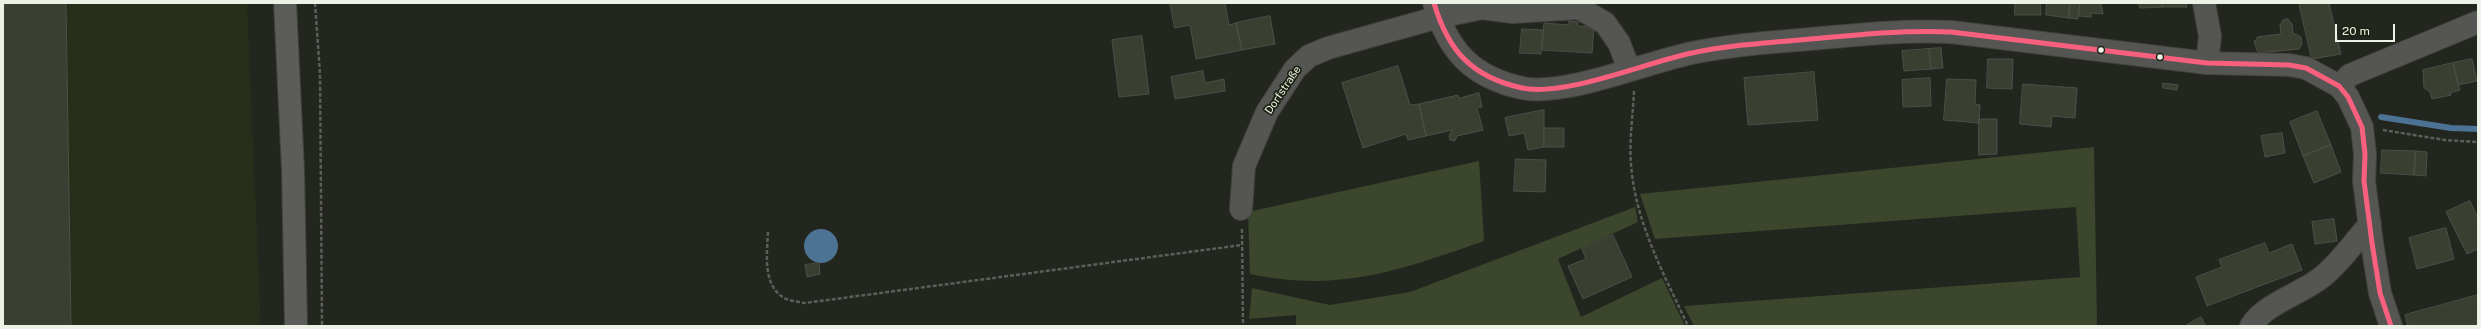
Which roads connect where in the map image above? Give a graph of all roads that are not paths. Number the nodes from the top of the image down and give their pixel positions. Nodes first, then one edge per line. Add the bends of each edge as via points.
1 (285, 3) edge
2 (2204, 3) edge
3 (1436, 10) edge
4 (2478, 22) edge
5 (2207, 63) junction
6 (1629, 69) junction
7 (2339, 86) junction
8 (1241, 209) road end
9 (2370, 224) junction
10 (296, 326) edge
11 (2251, 326) edge
12 (2391, 326) edge

1 - 10 main road via 293,170
2 - 5 street via 2210,36
3 - 6 street, Dorfstraße via 1482,8 1513,12 1579,8 1604,23 1619,43
3 - 6 street via 1449,41 1462,58 1477,72 1501,82 1523,88 1545,89 1568,86
3 - 8 street, Dorfstraße via 1328,48 1309,56 1295,69 1267,112 1253,142 1244,166
4 - 7 street via 2350,75
5 - 6 street via 1959,32 1913,30 1753,44 1693,53
5 - 7 street via 2289,65 2306,68
7 - 9 street via 2362,127 2364,181
9 - 11 street via 2323,276 2301,292 2261,313
9 - 12 street via 2380,293

